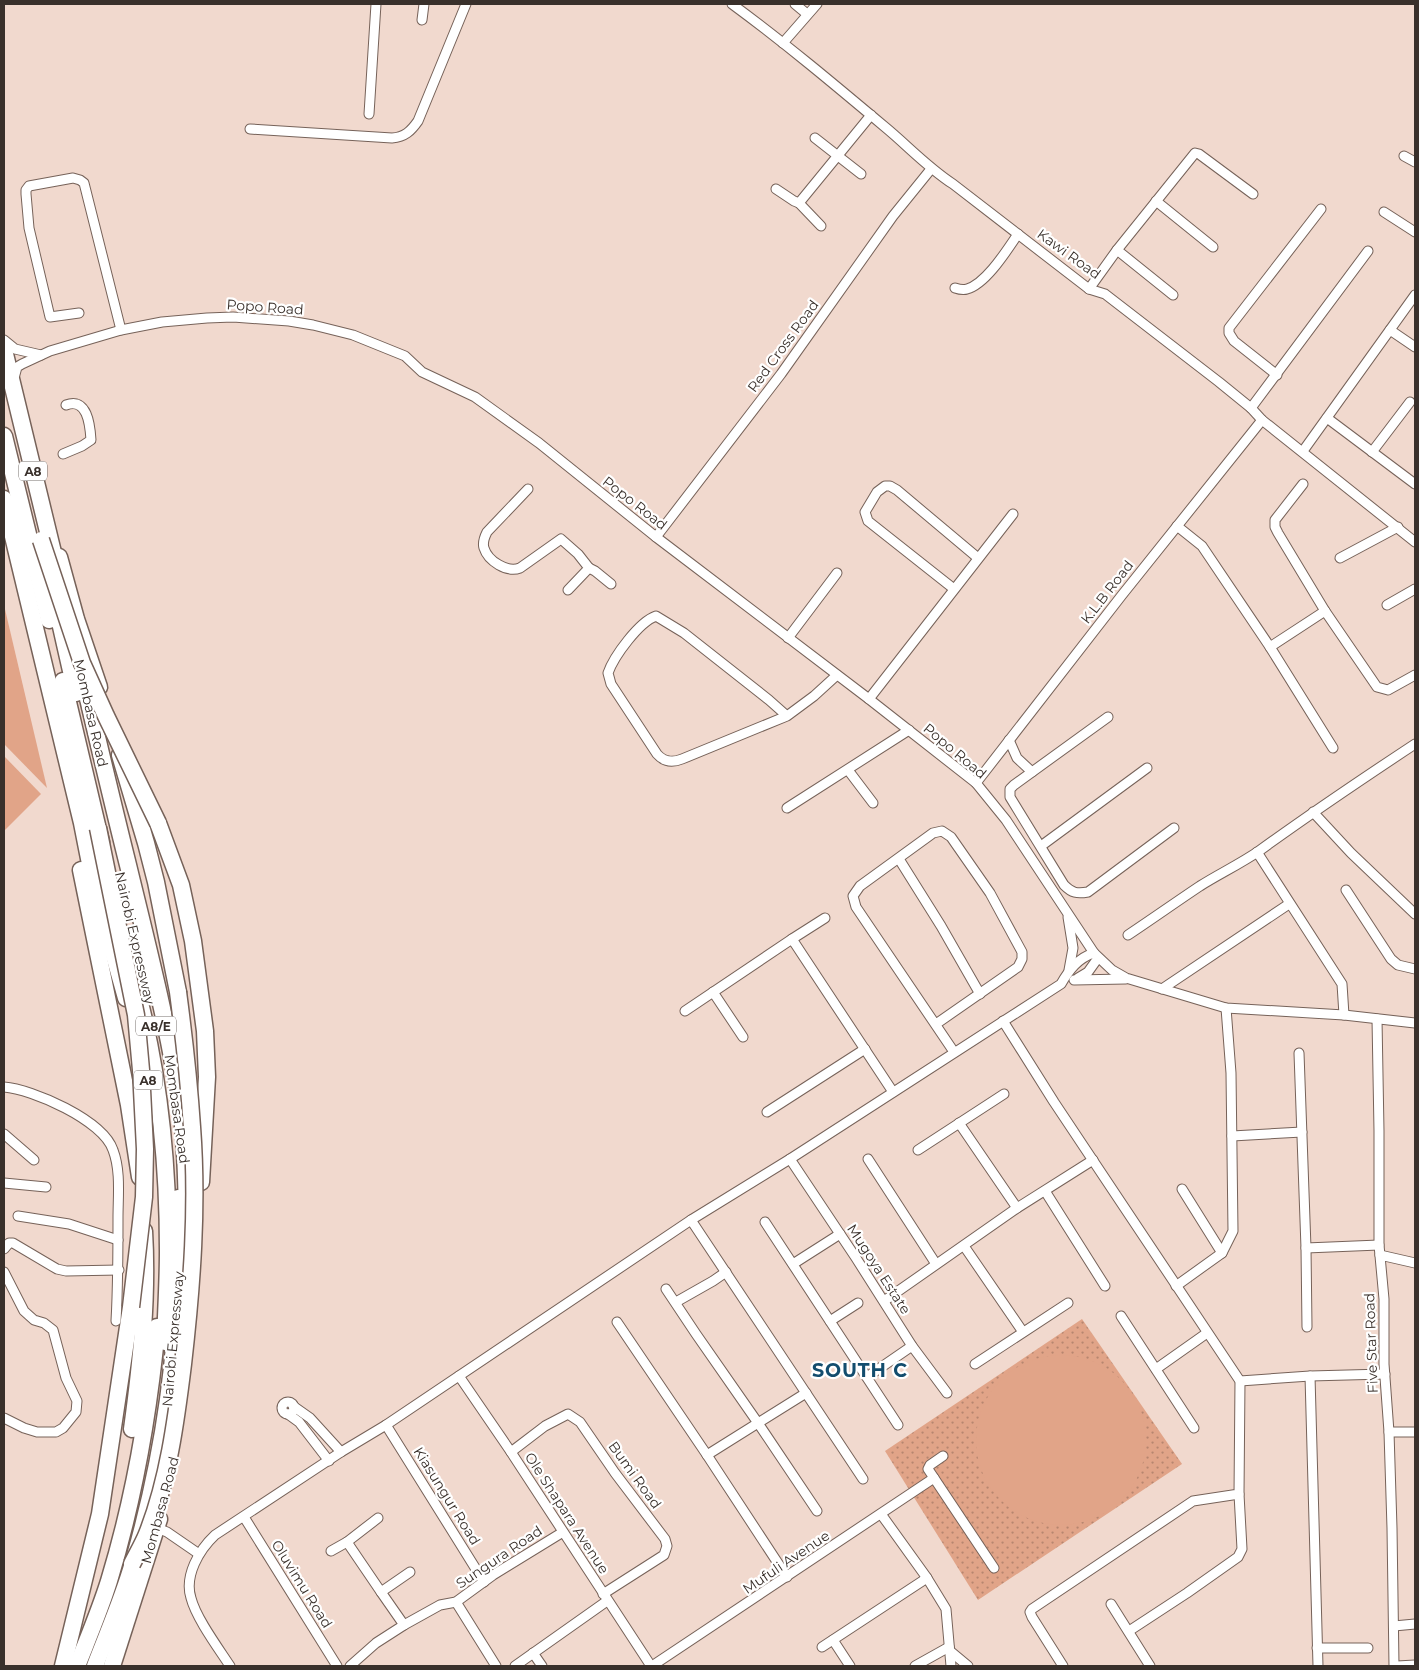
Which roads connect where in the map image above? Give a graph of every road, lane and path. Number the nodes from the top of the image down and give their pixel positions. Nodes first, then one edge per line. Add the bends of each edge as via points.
1 (376, 4) edge
2 (424, 4) edge
3 (466, 4) edge
4 (732, 4) edge
5 (795, 4) edge
6 (817, 4) edge
7 (807, 14) junction
8 (422, 20) dead end
9 (783, 43) junction
10 (369, 114) dead end
11 (871, 116) junction
12 (250, 129) dead end
13 (816, 138) dead end
14 (838, 156) junction
15 (1404, 156) dead end
16 (1415, 162) edge
17 (931, 169) junction
18 (861, 174) dead end
19 (776, 189) dead end
20 (1253, 194) dead end
21 (1156, 201) junction
22 (799, 203) junction
23 (1321, 209) dead end
24 (1384, 212) dead end
25 (821, 226) dead end
26 (1415, 232) edge
27 (1018, 234) junction
28 (1213, 247) dead end
29 (1117, 250) junction
30 (1368, 251) dead end
31 (955, 288) dead end
32 (1089, 288) junction
33 (1173, 295) dead end
34 (1415, 295) edge
35 (79, 313) dead end
36 (121, 330) junction
37 (1390, 330) junction
38 (4, 340) edge
39 (1415, 347) edge
40 (4, 350) edge
41 (41, 355) junction
42 (1277, 375) junction
43 (10, 394) edge
44 (1410, 402) dead end
45 (66, 404) dead end
46 (1251, 408) junction
47 (1327, 418) junction
48 (1262, 420) junction
49 (4, 436) edge
50 (1303, 451) junction
51 (1372, 452) junction
52 (63, 454) dead end
53 (1303, 484) dead end
54 (1415, 484) edge
55 (528, 489) dead end
56 (4, 499) edge
57 (1013, 514) dead end
58 (45, 520) junction
59 (1178, 526) junction
60 (1398, 527) junction
61 (656, 537) junction
62 (41, 540) junction
63 (1415, 542) edge
64 (978, 558) junction
65 (1340, 558) dead end
66 (589, 568) junction
67 (837, 573) dead end
68 (612, 584) dead end
69 (954, 589) junction
70 (1415, 589) edge
71 (568, 590) dead end
72 (1387, 605) dead end
73 (1325, 611) junction
74 (788, 638) junction
75 (1270, 647) junction
76 (1415, 674) edge
77 (837, 675) junction
78 (870, 699) junction
79 (787, 716) junction
80 (1108, 717) dead end
81 (909, 730) junction
82 (1009, 740) junction
83 (1333, 748) dead end
84 (1414, 749) edge
85 (1147, 768) dead end
86 (848, 770) junction
87 (1032, 772) junction
88 (976, 784) junction
89 (873, 803) dead end
90 (787, 808) dead end
91 (1313, 812) junction
92 (82, 823) junction
93 (98, 828) junction
94 (1174, 828) dead end
95 (1041, 846) junction
96 (1257, 852) junction
97 (898, 859) junction
98 (1346, 890) dead end
99 (1289, 904) junction
100 (1067, 912) junction
101 (1415, 914) edge
102 (825, 918) dead end
103 (1128, 935) dead end
104 (792, 939) junction
105 (1096, 956) junction
106 (1415, 969) edge
107 (1071, 976) junction
108 (1129, 979) junction
109 (1162, 989) junction
110 (713, 992) junction
111 (980, 994) junction
112 (1226, 1008) junction
113 (685, 1010) dead end
114 (1344, 1015) junction
115 (1376, 1019) junction
116 (1003, 1021) junction
117 (1415, 1023) edge
118 (936, 1024) junction
119 (743, 1036) dead end
120 (865, 1049) junction
121 (954, 1052) junction
122 (1299, 1053) dead end
123 (4, 1087) edge
124 (893, 1092) junction
125 (1004, 1094) dead end
126 (767, 1112) dead end
127 (959, 1123) junction
128 (1302, 1132) junction
129 (4, 1134) edge
130 (1232, 1136) junction
131 (918, 1150) dead end
132 (790, 1158) junction
133 (868, 1159) dead end
134 (34, 1160) dead end
135 (1093, 1160) junction
136 (4, 1183) edge
137 (46, 1187) dead end
138 (1182, 1189) dead end
139 (1045, 1192) junction
140 (1017, 1208) junction
141 (18, 1216) dead end
142 (691, 1220) junction
143 (765, 1222) dead end
144 (840, 1234) junction
145 (118, 1240) junction
146 (1379, 1245) junction
147 (964, 1246) junction
148 (1306, 1248) junction
149 (4, 1249) edge
150 (1222, 1253) junction
151 (1380, 1255) junction
152 (1415, 1263) edge
153 (793, 1264) junction
154 (936, 1264) junction
155 (188, 1268) junction
156 (119, 1270) junction
157 (4, 1272) edge
158 (726, 1272) junction
159 (1106, 1286) dead end
160 (1176, 1286) junction
161 (666, 1289) dead end
162 (884, 1301) junction
163 (676, 1302) junction
164 (1068, 1302) dead end
165 (858, 1303) dead end
166 (1121, 1316) dead end
167 (116, 1321) dead end
168 (830, 1321) junction
169 (617, 1322) dead end
170 (1307, 1327) dead end
171 (1023, 1332) junction
172 (1207, 1333) junction
173 (912, 1346) junction
174 (975, 1364) dead end
175 (1156, 1369) junction
176 (1385, 1374) junction
177 (459, 1376) junction
178 (1310, 1376) junction
179 (867, 1377) junction
180 (1240, 1381) junction
181 (806, 1393) junction
182 (946, 1393) dead end
183 (4, 1418) edge
184 (758, 1423) junction
185 (386, 1425) junction
186 (898, 1425) dead end
187 (1194, 1428) dead end
188 (1389, 1432) junction
189 (1415, 1432) edge
190 (340, 1452) junction
191 (511, 1452) junction
192 (707, 1455) junction
193 (942, 1456) dead end
194 (329, 1461) junction
195 (863, 1478) dead end
196 (934, 1478) junction
197 (1239, 1494) junction
198 (817, 1511) dead end
199 (881, 1514) junction
200 (244, 1517) junction
201 (378, 1518) dead end
202 (157, 1528) junction
203 (563, 1532) junction
204 (347, 1542) junction
205 (331, 1550) dead end
206 (200, 1554) junction
207 (132, 1564) junction
208 (994, 1568) dead end
209 (410, 1572) dead end
210 (787, 1578) junction
211 (927, 1578) junction
212 (484, 1582) junction
213 (382, 1592) junction
214 (605, 1598) junction
215 (456, 1602) junction
216 (1110, 1604) dead end
217 (1415, 1624) edge
218 (404, 1625) junction
219 (1394, 1626) junction
220 (1129, 1631) junction
221 (833, 1640) junction
222 (822, 1646) dead end
223 (1317, 1648) junction
224 (1368, 1648) dead end
225 (949, 1649) junction
226 (533, 1653) junction
227 (1415, 1665) edge
228 (63, 1666) edge
229 (76, 1666) edge
230 (85, 1666) edge
231 (95, 1666) edge
232 (112, 1666) edge
233 (230, 1666) edge
234 (337, 1666) edge
235 (350, 1666) edge
236 (496, 1666) edge
237 (515, 1666) edge
238 (542, 1666) edge
239 (651, 1666) edge
240 (850, 1666) edge
241 (915, 1666) edge
242 (951, 1666) edge
243 (968, 1666) edge
244 (1062, 1666) edge
245 (1150, 1666) edge
246 (1318, 1666) edge
247 (1396, 1666) edge

1 - 10 street
2 - 8 street
3 - 12 street via 418,121 407,134 392,138
4 - 9 street, Kawi Road
5 - 7 street
6 - 7 street
7 - 9 street
9 - 11 street, Kawi Road
11 - 14 street
11 - 17 street, Kawi Road
13 - 14 street
14 - 18 street
14 - 22 street
15 - 16 street
17 - 27 street, Kawi Road
17 - 61 street, Red Cross Road via 781,374
19 - 22 street
20 - 21 street via 1195,153
21 - 28 street
21 - 29 street
22 - 25 street
23 - 42 street via 1229,328 1234,340
24 - 26 street
27 - 31 street via 985,278 967,290
27 - 32 street, Kawi Road
29 - 32 street
29 - 33 street
30 - 42 street
32 - 46 street, Kawi Road via 1105,294
34 - 37 street
35 - 36 street via 50,317 30,228 26,194 29,186 73,178 84,183
36 - 41 street, Popo Road
36 - 61 street, Popo Road via 162,322 233,316 314,325 385,346 405,356 422,372 475,397 539,443
37 - 39 street
37 - 47 street
38 - 41 street via 15,349
40 - 43 highway, Mombasa Road / A8
41 - 43 street, Popo Road via 17,368
42 - 46 street
43 - 58 highway, Mombasa Road / A8
43 - 62 highway, Nairobi Expressway / A8/E
44 - 51 street
45 - 52 street via 72,402 82,406 91,440
46 - 48 street, Kawi Road
47 - 50 street
47 - 51 street
48 - 50 street, Kawi Road
48 - 59 street, K.L.B Road
49 - 93 highway, Nairobi Expressway / A8/E
50 - 60 street, Kawi Road
51 - 54 street
53 - 73 street via 1275,520 1275,527
55 - 66 street via 487,532 484,548 488,554 502,568 514,570 561,538
56 - 92 highway, Mombasa Road / A8
57 - 64 street
58 - 155 highway, Mombasa Road / A8 via 151,958 174,1074 185,1159
58 - 207 highway, bridge via 89,654 156,882 178,992 192,1128 192,1265 177,1412 163,1482 147,1534
59 - 75 street via 1202,546
59 - 82 street, K.L.B Road
60 - 63 street, Kawi Road
60 - 65 street
61 - 74 street, Popo Road
62 - 155 highway, bridge via 82,663 158,823 180,885 192,941 205,1030 206,1077 200,1207
62 - 207 highway, Nairobi Expressway / A8/E, bridge via 158,1036 178,1169 180,1276 171,1385 154,1482
64 - 69 street
64 - 69 street via 897,490 885,486 877,492 865,512 868,521
66 - 68 street
66 - 71 street
67 - 74 street
69 - 78 street
70 - 72 street
73 - 75 street
73 - 76 street via 1376,687 1388,690
74 - 77 street, Popo Road
75 - 83 street
77 - 78 street, Popo Road
77 - 79 street
78 - 81 street, Popo Road
79 - 79 street via 676,762 667,761 659,757 652,747 611,684 608,673 635,633 656,616 684,633
80 - 87 street
81 - 86 street
81 - 88 street, Popo Road
82 - 87 street via 1017,758
82 - 88 street, K.L.B Road
84 - 91 street
85 - 95 street
86 - 89 street
86 - 90 street
87 - 95 street via 1014,785 1009,793
88 - 100 street, Popo Road via 1006,820
91 - 96 street
91 - 101 street
92 - 229 highway via 79,858 129,1105 142,1187 146,1251 143,1332 131,1438 120,1500
92 - 229 highway, Mombasa Road / A8 via 94,884 148,1079 158,1174 160,1280 155,1351 130,1499 109,1581
93 - 228 highway, bridge via 136,1015 145,1149 144,1197 100,1514
93 - 230 highway, Nairobi Expressway / A8/E, bridge via 147,1028 166,1165 168,1253 164,1349 155,1419 129,1536
94 - 95 street via 1088,892 1078,894 1064,886
96 - 99 street
96 - 103 street
97 - 111 street
97 - 111 street via 933,833 942,831 951,837 990,893 1022,952 1022,959 1018,967
97 - 118 street via 860,886 853,896 854,902
98 - 106 street via 1391,959 1398,965
99 - 109 street
99 - 114 street via 1342,984
100 - 105 street, Popo Road
100 - 107 street via 1073,948
102 - 104 street
104 - 110 street
104 - 120 street
105 - 107 street via 1088,972
105 - 107 street via 1083,957
105 - 108 street, Popo Road
107 - 108 street
107 - 116 street
108 - 109 street
109 - 112 street
110 - 113 street
110 - 119 street
111 - 118 street
112 - 114 street
112 - 130 street
114 - 115 street
115 - 117 street
115 - 146 street, Five Star Road
116 - 121 street
116 - 135 street
118 - 121 street
120 - 124 street
120 - 126 street
121 - 124 street
122 - 128 street
123 - 145 street via 16,1088 60,1105 101,1132 108,1141 113,1148 118,1174
124 - 132 street
125 - 127 street
127 - 131 street
127 - 140 street
128 - 130 street
128 - 148 street
129 - 134 street
130 - 150 street via 1233,1230
132 - 142 street
132 - 144 street, Mugoya Estate
133 - 154 street
135 - 139 street
135 - 160 street
136 - 137 street
138 - 150 street
139 - 140 street
139 - 159 street
140 - 147 street
141 - 145 street via 69,1224
142 - 158 street
142 - 177 street
143 - 153 street
144 - 153 street
144 - 162 street, Mugoya Estate
145 - 156 street
146 - 148 street
146 - 151 street, Five Star Road
147 - 154 street
147 - 171 street
148 - 170 street
149 - 156 street via 13,1243 66,1271
150 - 160 street
151 - 152 street
151 - 176 street, Five Star Road
153 - 168 street
154 - 162 street
155 - 202 highway, Mombasa Road / A8 via 188,1377 172,1468
156 - 167 street
157 - 183 street via 24,1311 53,1330 76,1401 76,1412 56,1432 37,1432
158 - 163 street
158 - 181 street
160 - 172 street
161 - 163 street
162 - 173 street, Mugoya Estate
163 - 184 street
164 - 171 street
165 - 168 street
166 - 175 street
168 - 179 street
169 - 192 street
171 - 174 street
172 - 175 street
172 - 180 street
173 - 179 street
173 - 182 street, Mugoya Estate
175 - 187 street
176 - 178 street
176 - 188 street, Five Star Road
177 - 185 street
177 - 191 street, Ole Shapara Avenue
178 - 180 street
178 - 223 street
179 - 186 street
180 - 197 street
181 - 184 street
181 - 195 street
184 - 192 street
184 - 198 street
185 - 190 street
185 - 212 street, Kiasungur Road
188 - 189 street
188 - 219 street, Five Star Road
190 - 194 street
190 - 194 street via 310,1418 294,1406 288,1414 299,1422
191 - 203 street, Ole Shapara Avenue
191 - 214 street, Bumi Road via 545,1426 568,1414 580,1422 665,1539 664,1555
192 - 210 street
193 - 196 street via 928,1467
194 - 200 street
196 - 199 street, Mufuli Avenue
196 - 208 street
197 - 220 street via 1242,1548 1238,1557
197 - 244 street via 1193,1501 1032,1609 1032,1617
199 - 210 street, Mufuli Avenue
199 - 211 street
200 - 206 street via 214,1535
200 - 234 street, Oluvimu Road
201 - 204 street
202 - 206 street
202 - 232 highway, Mombasa Road / A8
203 - 212 street, Sungura Road
203 - 214 street, Ole Shapara Avenue
204 - 205 street
204 - 213 street
206 - 233 street via 190,1576 191,1598
207 - 231 highway, Nairobi Expressway / A8/E
209 - 213 street
210 - 239 street, Mufuli Avenue
211 - 221 street
211 - 225 street via 946,1609
212 - 215 street, Sungura Road
213 - 218 street
214 - 226 street
214 - 239 street, Ole Shapara Avenue
215 - 218 street, Sungura Road via 440,1606
215 - 236 street
216 - 220 street
217 - 219 street
218 - 235 street, Sungura Road via 376,1643
219 - 247 street, Five Star Road
220 - 245 street
221 - 222 street
221 - 240 street
223 - 224 street
223 - 246 street
225 - 241 street
225 - 242 street
225 - 243 street
226 - 237 street
226 - 238 street
227 - 247 street

